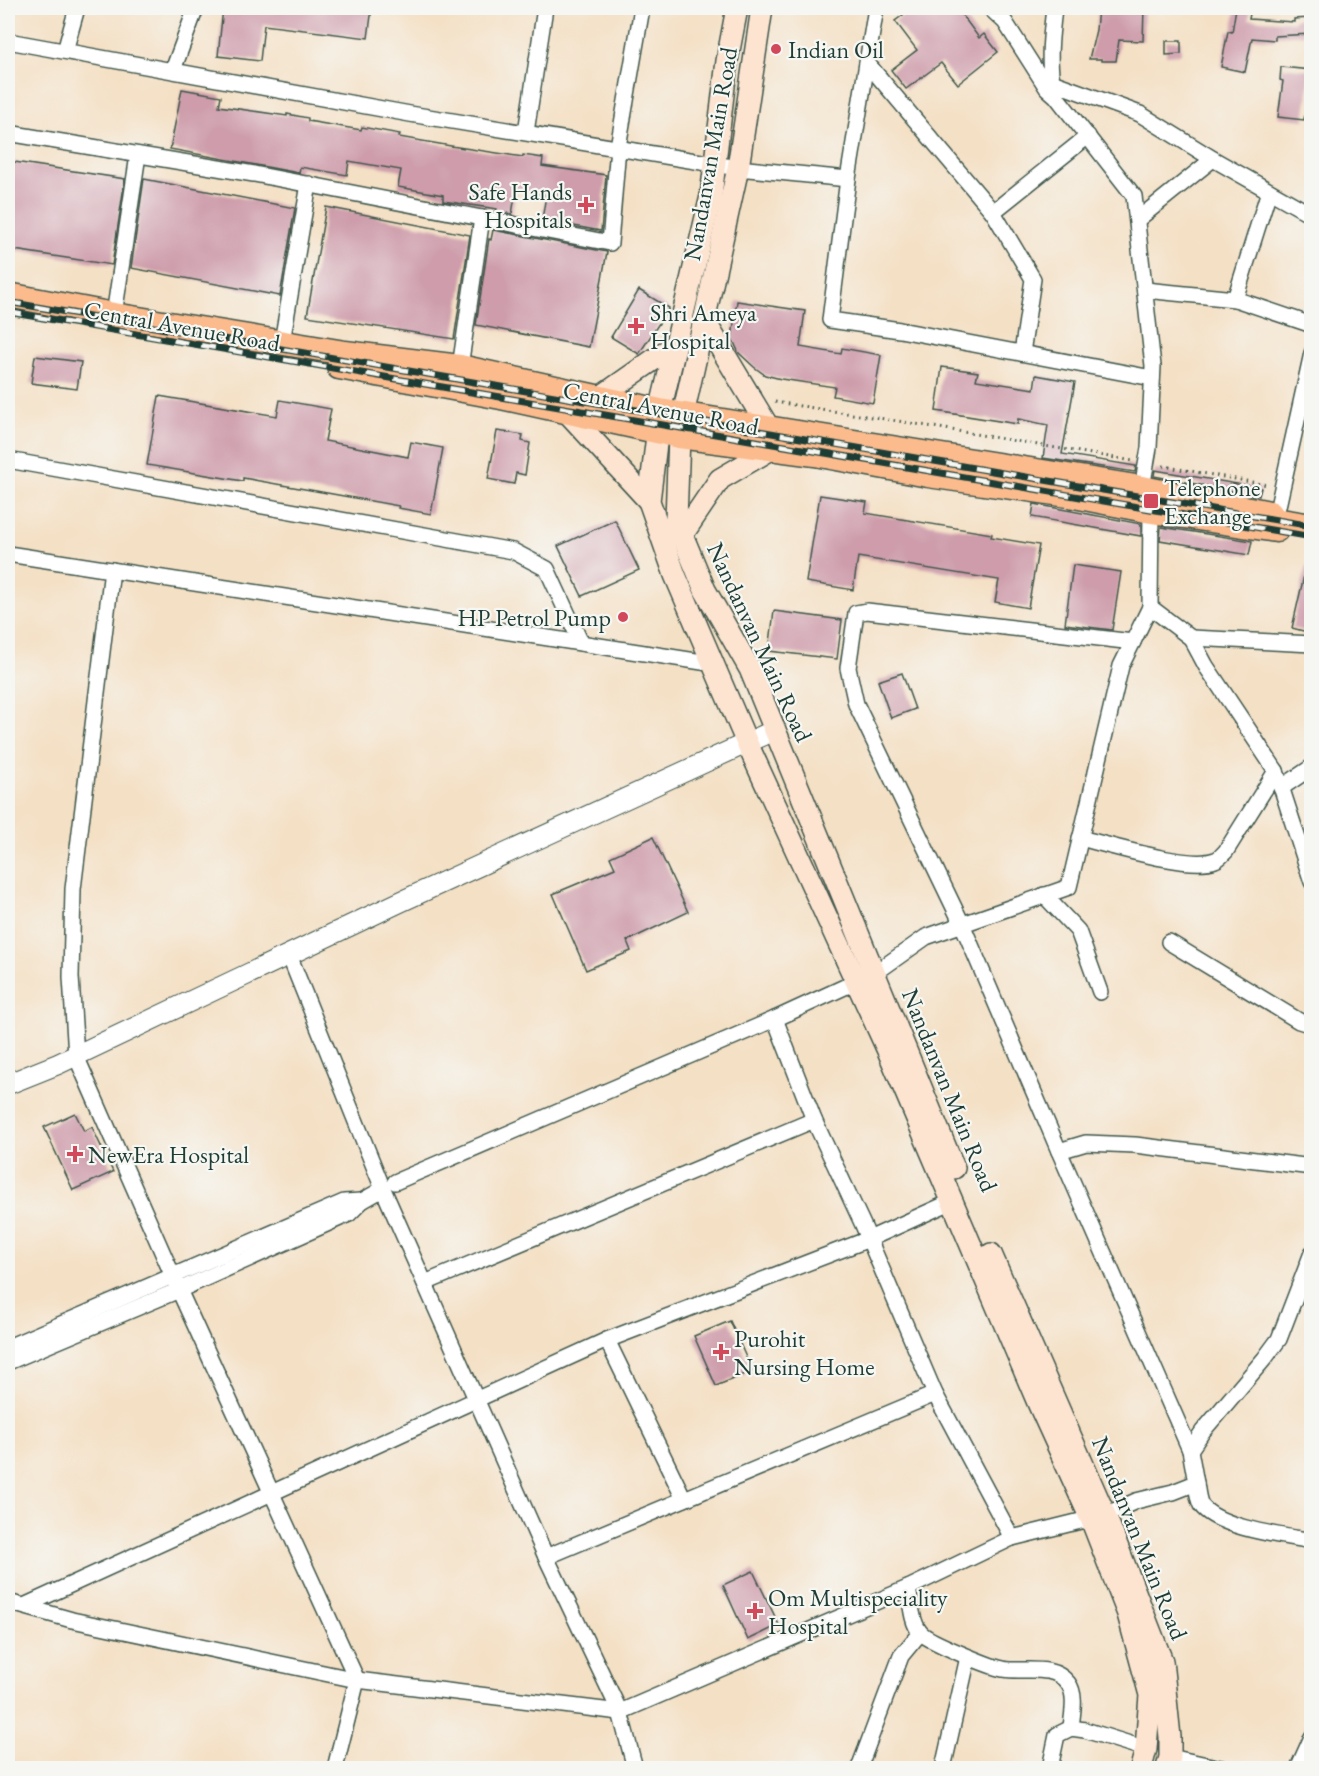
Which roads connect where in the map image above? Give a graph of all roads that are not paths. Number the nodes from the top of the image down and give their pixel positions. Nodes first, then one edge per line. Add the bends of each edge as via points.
1 (77, 8) edge
2 (196, 8) edge
3 (545, 8) edge
4 (642, 8) edge
5 (737, 8) edge
6 (762, 8) edge
7 (876, 8) edge
8 (990, 8) edge
9 (1054, 8) edge
10 (8, 41) edge
11 (65, 51) junction
12 (867, 63) junction
13 (173, 70) junction
14 (1054, 89) junction
15 (526, 132) junction
16 (8, 133) edge
17 (1088, 136) junction
18 (618, 147) junction
19 (138, 155) junction
20 (1213, 159) junction
21 (715, 164) junction
22 (738, 168) junction
23 (848, 179) junction
24 (309, 184) junction
25 (1269, 191) junction
26 (993, 213) junction
27 (1311, 215) edge
28 (482, 218) junction
29 (1137, 220) junction
30 (1145, 290) junction
31 (8, 295) edge
32 (1235, 299) junction
33 (8, 306) edge
34 (114, 315) junction
35 (704, 320) junction
36 (1311, 325) edge
37 (282, 342) junction
38 (676, 344) junction
39 (1022, 353) junction
40 (1311, 353) edge
41 (460, 367) junction
42 (1152, 378) junction
43 (599, 398) junction
44 (567, 412) junction
45 (670, 424) junction
46 (771, 439) junction
47 (8, 460) edge
48 (1142, 488) junction
49 (649, 501) junction
50 (1151, 512) junction
51 (1272, 517) junction
52 (1311, 526) edge
53 (682, 535) junction
54 (1311, 535) edge
55 (8, 554) edge
56 (112, 570) junction
57 (1150, 607) junction
58 (1191, 638) junction
59 (1133, 642) junction
60 (581, 643) junction
61 (1311, 644) edge
62 (715, 664) junction
63 (775, 730) junction
64 (747, 742) junction
65 (1311, 767) edge
66 (1276, 771) junction
67 (1281, 788) junction
68 (1080, 838) junction
69 (1305, 843) edge
70 (1311, 882) edge
71 (1044, 895) junction
72 (962, 924) junction
73 (1169, 942) dead end
74 (289, 955) junction
75 (865, 977) junction
76 (1100, 992) dead end
77 (775, 1019) junction
78 (1311, 1025) edge
79 (76, 1056) junction
80 (8, 1084) edge
81 (814, 1120) junction
82 (1059, 1151) junction
83 (1311, 1167) edge
84 (389, 1186) junction
85 (362, 1201) junction
86 (953, 1201) junction
87 (869, 1239) junction
88 (1311, 1253) edge
89 (172, 1275) junction
90 (425, 1283) junction
91 (179, 1290) junction
92 (607, 1340) junction
93 (8, 1347) edge
94 (8, 1362) edge
95 (935, 1394) junction
96 (476, 1400) junction
97 (1190, 1450) junction
98 (1196, 1483) junction
99 (272, 1493) junction
100 (684, 1499) junction
101 (1098, 1517) junction
102 (1012, 1538) junction
103 (1311, 1541) edge
104 (546, 1557) junction
105 (908, 1588) junction
106 (8, 1602) edge
107 (24, 1606) junction
108 (920, 1633) junction
109 (968, 1656) junction
110 (357, 1680) junction
111 (620, 1712) junction
112 (1071, 1728) junction
113 (1311, 1737) edge
114 (1143, 1759) edge
115 (1168, 1763) edge
116 (335, 1768) edge
117 (635, 1768) edge
118 (859, 1768) edge
119 (943, 1768) edge
120 (1050, 1768) edge
121 (1221, 1768) edge
122 (1298, 1768) edge

1 - 11 street
2 - 13 street
3 - 15 street
4 - 18 street
5 - 21 main road
6 - 22 main road, Nandanvan Main Road
7 - 12 street
8 - 14 street via 1005,22 1047,88
9 - 14 street via 1049,65
10 - 11 street
11 - 13 street
12 - 23 street
12 - 26 street
13 - 15 street
14 - 17 street
14 - 20 street via 1140,114
15 - 18 street
16 - 19 street
17 - 26 street
17 - 29 street via 1134,196
18 - 21 street
18 - 28 street via 610,243
19 - 24 street
19 - 34 street
20 - 25 street
20 - 29 street
21 - 22 street
21 - 38 main road
22 - 23 street
22 - 35 main road, Nandanvan Main Road
23 - 39 street via 830,320
24 - 28 street
24 - 37 street
25 - 27 street
25 - 32 street
26 - 39 street via 1033,279
28 - 41 street
29 - 30 street
30 - 32 street
30 - 42 street
31 - 34 main road, Central Avenue Road
32 - 36 street
33 - 44 main road
34 - 37 main road, Central Avenue Road
35 - 45 main road, Nandanvan Main Road
35 - 46 main road via 752,399
37 - 41 main road, Central Avenue Road
38 - 43 main road
38 - 45 main road
39 - 42 street
40 - 51 street
41 - 43 main road, Central Avenue Road
42 - 48 street via 1149,448
43 - 45 main road, Central Avenue Road
44 - 45 main road
44 - 49 main road
45 - 46 main road
45 - 49 main road
45 - 53 main road, Nandanvan Main Road via 676,520
46 - 48 main road, Central Avenue Road
46 - 50 main road via 815,454
46 - 53 main road via 720,479
47 - 60 street via 513,551 547,569
48 - 50 street
48 - 51 main road, Central Avenue Road
49 - 62 main road via 675,575
50 - 54 main road
50 - 57 street
51 - 52 main road, Central Avenue Road
53 - 63 main road, Nandanvan Main Road via 705,590 750,669
55 - 56 street
56 - 60 street
56 - 79 street via 73,889 70,976
57 - 58 street
57 - 59 street
58 - 61 street
58 - 66 street
59 - 68 street via 1121,666
59 - 72 street via 867,611 856,613 848,668 856,704
60 - 62 street
62 - 64 main road
63 - 64 street
63 - 75 main road, Nandanvan Main Road
64 - 74 street
64 - 75 main road
65 - 67 street
66 - 67 street
66 - 68 street via 1226,851 1216,860 1154,857
67 - 69 street
68 - 71 street via 1069,887
69 - 70 street
71 - 72 street
71 - 76 street via 1078,931
72 - 75 street via 926,937
72 - 82 street
73 - 78 street
74 - 79 street
74 - 84 street
75 - 77 street
75 - 86 main road via 889,1053
75 - 101 main road, Nandanvan Main Road via 965,1193
77 - 81 street
77 - 84 street
79 - 80 street
79 - 89 street
81 - 87 street
81 - 90 street
82 - 83 street via 1086,1143 1135,1145
82 - 97 street
84 - 85 street
84 - 90 street
85 - 89 street via 344,1202
85 - 91 street via 349,1214
86 - 87 street
86 - 101 main road via 1039,1405
87 - 92 street
87 - 95 street
88 - 97 street via 1279,1339
89 - 91 street
89 - 93 street
90 - 96 street
91 - 94 street
91 - 99 street
92 - 96 street
92 - 100 street
95 - 100 street
95 - 102 street
96 - 99 street
96 - 104 street
97 - 98 street
98 - 101 street
98 - 103 street via 1201,1505 1214,1516 1248,1530
99 - 107 street
99 - 110 street
100 - 104 street
101 - 102 street
101 - 114 main road via 1150,1695
101 - 115 main road, Nandanvan Main Road via 1162,1662 1170,1737
102 - 105 street
104 - 111 street
105 - 108 street
105 - 111 street
106 - 107 street
107 - 110 street via 72,1620
108 - 109 street
108 - 118 street via 901,1656
109 - 112 street via 1006,1670 1052,1672 1068,1683 1073,1697
109 - 119 street
110 - 111 street
110 - 116 street
111 - 117 street
112 - 114 street via 1085,1730
112 - 120 street via 1057,1735
113 - 122 street
115 - 121 street

